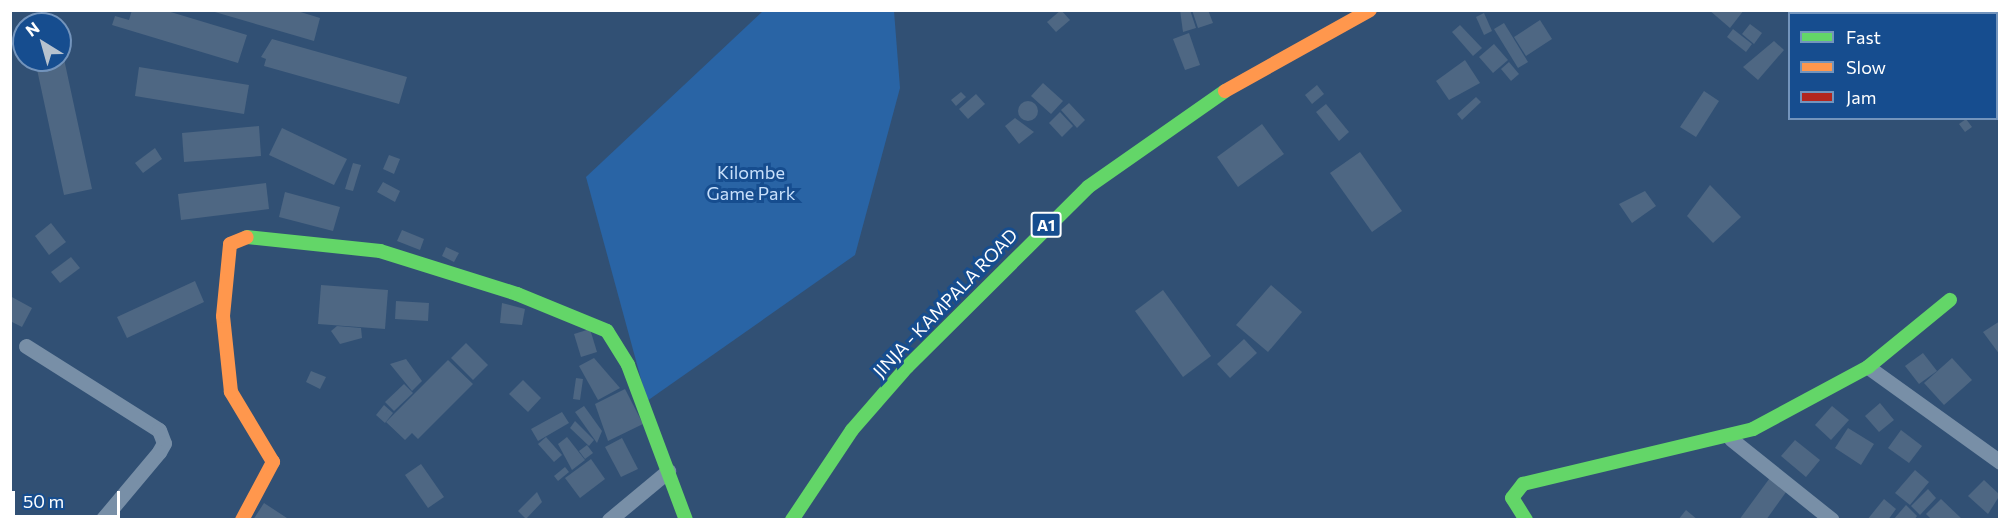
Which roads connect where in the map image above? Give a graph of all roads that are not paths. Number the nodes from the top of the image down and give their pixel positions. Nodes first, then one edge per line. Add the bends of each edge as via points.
1 (1370, 10) edge
2 (1950, 300) dead end
3 (26, 346) dead end
4 (1868, 367) junction
5 (1731, 439) junction
6 (2000, 462) edge
7 (669, 471) junction
8 (102, 519) edge
9 (242, 519) edge
10 (609, 519) edge
11 (686, 519) edge
12 (792, 519) edge
13 (1526, 519) edge
14 (1832, 519) edge

1 - 12 main road, JINJA - KAMPALA ROAD / A1 via 1250,74 1088,187 907,367 852,430
2 - 4 main road
3 - 8 street via 159,430 164,442 159,452
4 - 5 main road
4 - 6 street
5 - 13 main road via 1523,484 1512,498
5 - 14 street
7 - 9 main road via 620,347 592,322 380,251 254,234 230,244 223,316 231,392 273,462
7 - 10 street
7 - 11 main road

